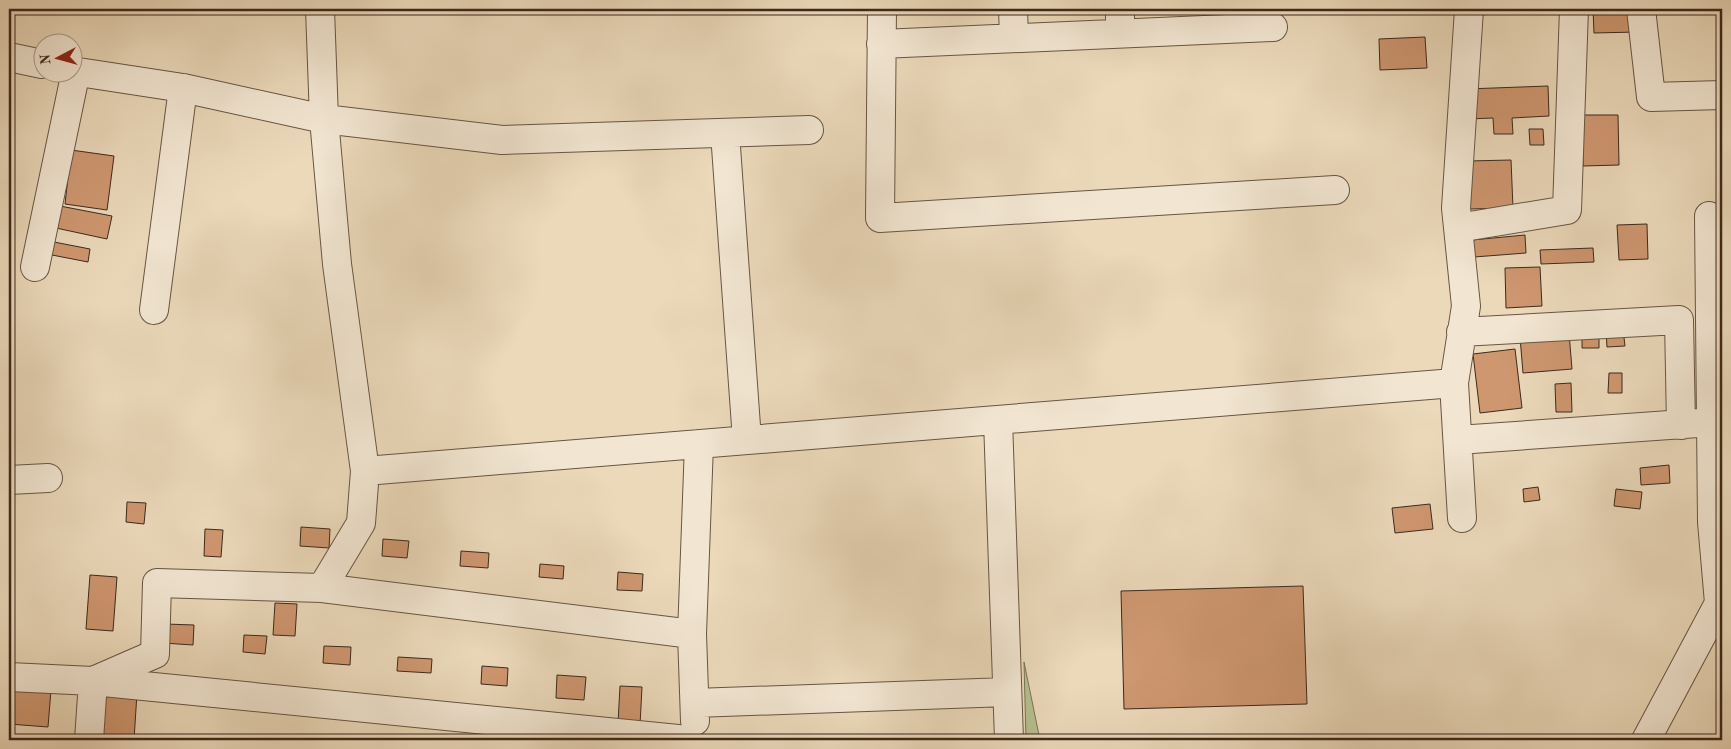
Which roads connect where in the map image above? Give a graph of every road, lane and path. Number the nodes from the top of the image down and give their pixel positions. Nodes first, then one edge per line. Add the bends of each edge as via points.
1 (320, 9) edge
2 (882, 9) edge
3 (1013, 9) edge
4 (1469, 9) edge
5 (1574, 9) edge
6 (1641, 9) edge
7 (1120, 21) edge
8 (1273, 27) dead end
9 (1014, 38) junction
10 (881, 44) junction
11 (9, 57) edge
12 (32, 62) edge
13 (82, 72) edge
14 (72, 82) edge
15 (184, 88) junction
16 (1722, 95) edge
17 (324, 119) junction
18 (809, 130) dead end
19 (725, 133) junction
20 (1335, 190) dead end
21 (1709, 216) dead end
22 (1458, 228) junction
23 (35, 267) dead end
24 (154, 310) dead end
25 (1461, 332) junction
26 (1454, 383) junction
27 (998, 420) junction
28 (1711, 422) junction
29 (1681, 425) junction
30 (748, 440) junction
31 (1458, 440) junction
32 (699, 444) junction
33 (365, 471) junction
34 (48, 478) dead end
35 (9, 480) edge
36 (1462, 518) dead end
37 (1717, 522) edge
38 (322, 588) junction
39 (1715, 629) edge
40 (692, 634) junction
41 (9, 677) edge
42 (92, 681) junction
43 (1007, 692) junction
44 (694, 703) junction
45 (89, 740) edge
46 (688, 740) edge
47 (696, 740) edge
48 (1009, 740) edge
49 (1646, 740) edge

1 - 17 street
2 - 10 street
3 - 9 street
4 - 22 street via 1456,208
5 - 22 street via 1567,210
6 - 16 street via 1651,97
7 - 8 street
7 - 9 street
9 - 10 street
10 - 20 street via 880,218
11 - 12 street
13 - 15 street
14 - 23 street
15 - 17 street
15 - 24 street
17 - 19 street via 502,140
17 - 33 street via 338,264
18 - 19 street
19 - 30 street
21 - 28 street
22 - 25 street via 1466,306
25 - 26 street
25 - 29 street via 1679,320
26 - 27 street
26 - 31 street
27 - 30 street
27 - 43 street
28 - 29 street
28 - 37 street
29 - 31 street
30 - 32 street
31 - 36 street
32 - 33 street
32 - 40 street
33 - 38 street via 361,523
34 - 35 street
37 - 39 street via 1719,603
38 - 40 street
38 - 42 street via 157,583 155,654
39 - 49 street
40 - 44 street
41 - 42 street
42 - 45 street
42 - 46 street
43 - 44 street
43 - 48 street
44 - 47 street

